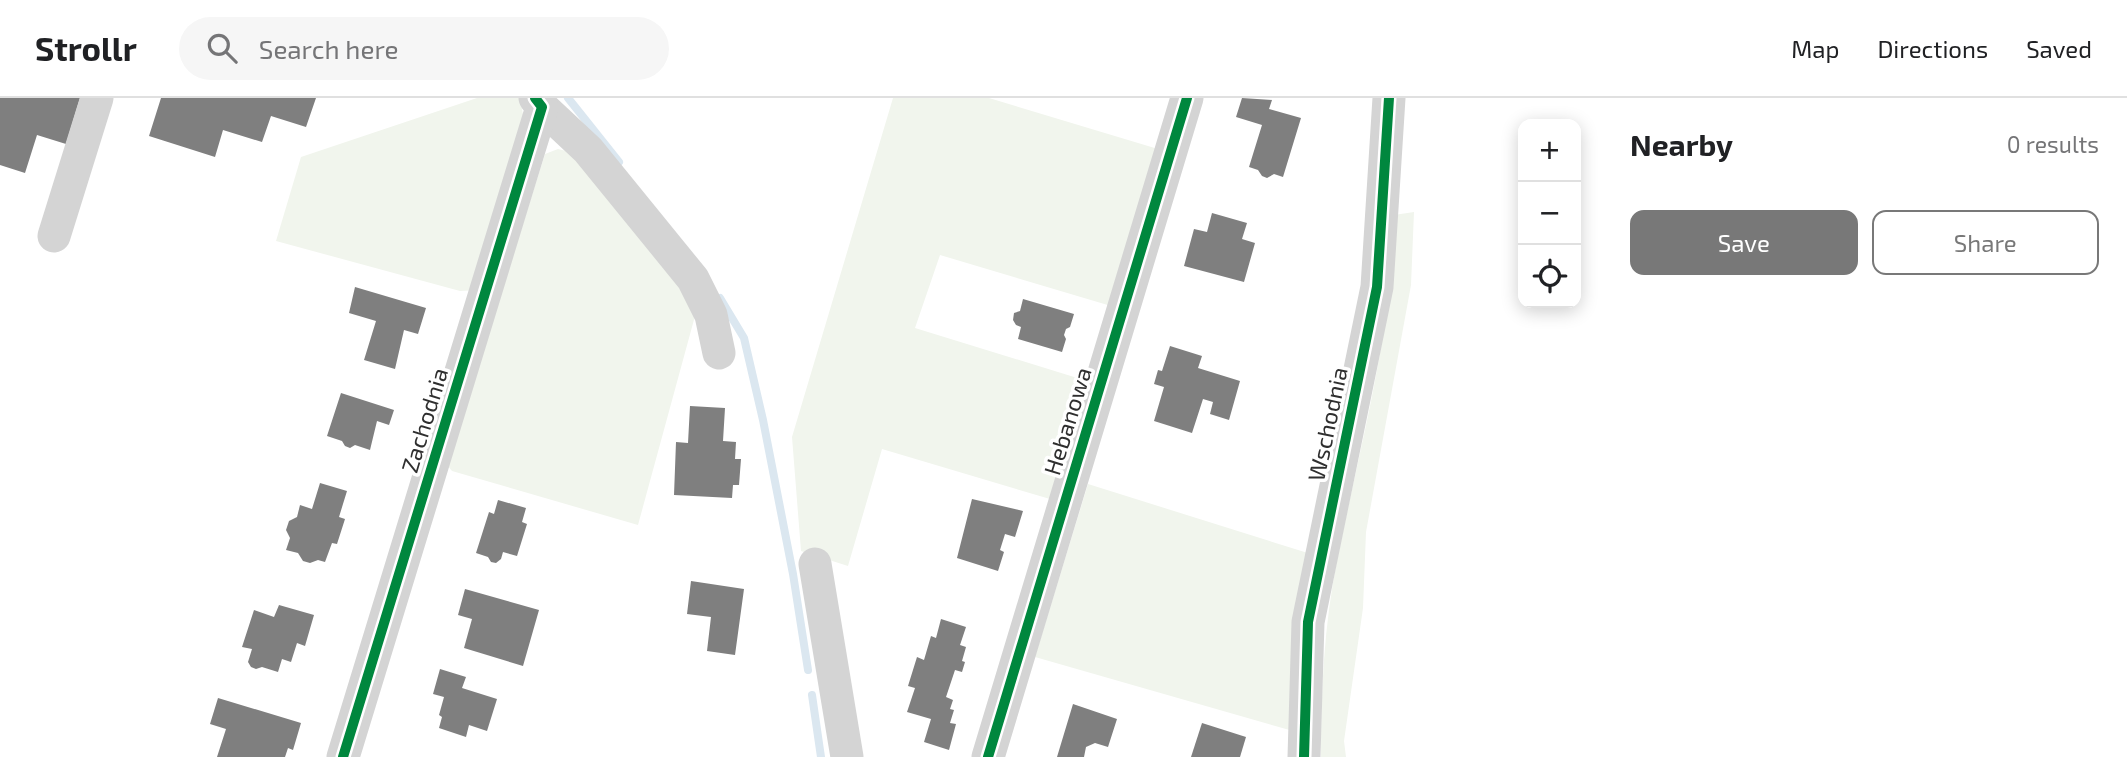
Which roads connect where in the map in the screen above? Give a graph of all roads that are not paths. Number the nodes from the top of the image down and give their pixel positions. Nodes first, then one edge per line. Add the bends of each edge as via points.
1 (97, 98) edge
2 (1187, 98) edge
3 (1389, 98) edge
4 (538, 102) edge
5 (54, 236) dead end
6 (719, 353) dead end
7 (815, 564) dead end
8 (343, 757) edge
9 (846, 757) edge
10 (988, 757) edge
11 (1304, 757) edge

1 - 5 street
2 - 10 street, Hebanowa
3 - 11 street, Wschodnia via 1377,286 1308,622
4 - 6 street via 588,150 693,279 712,315
4 - 8 street, Zachodnia
7 - 9 street

